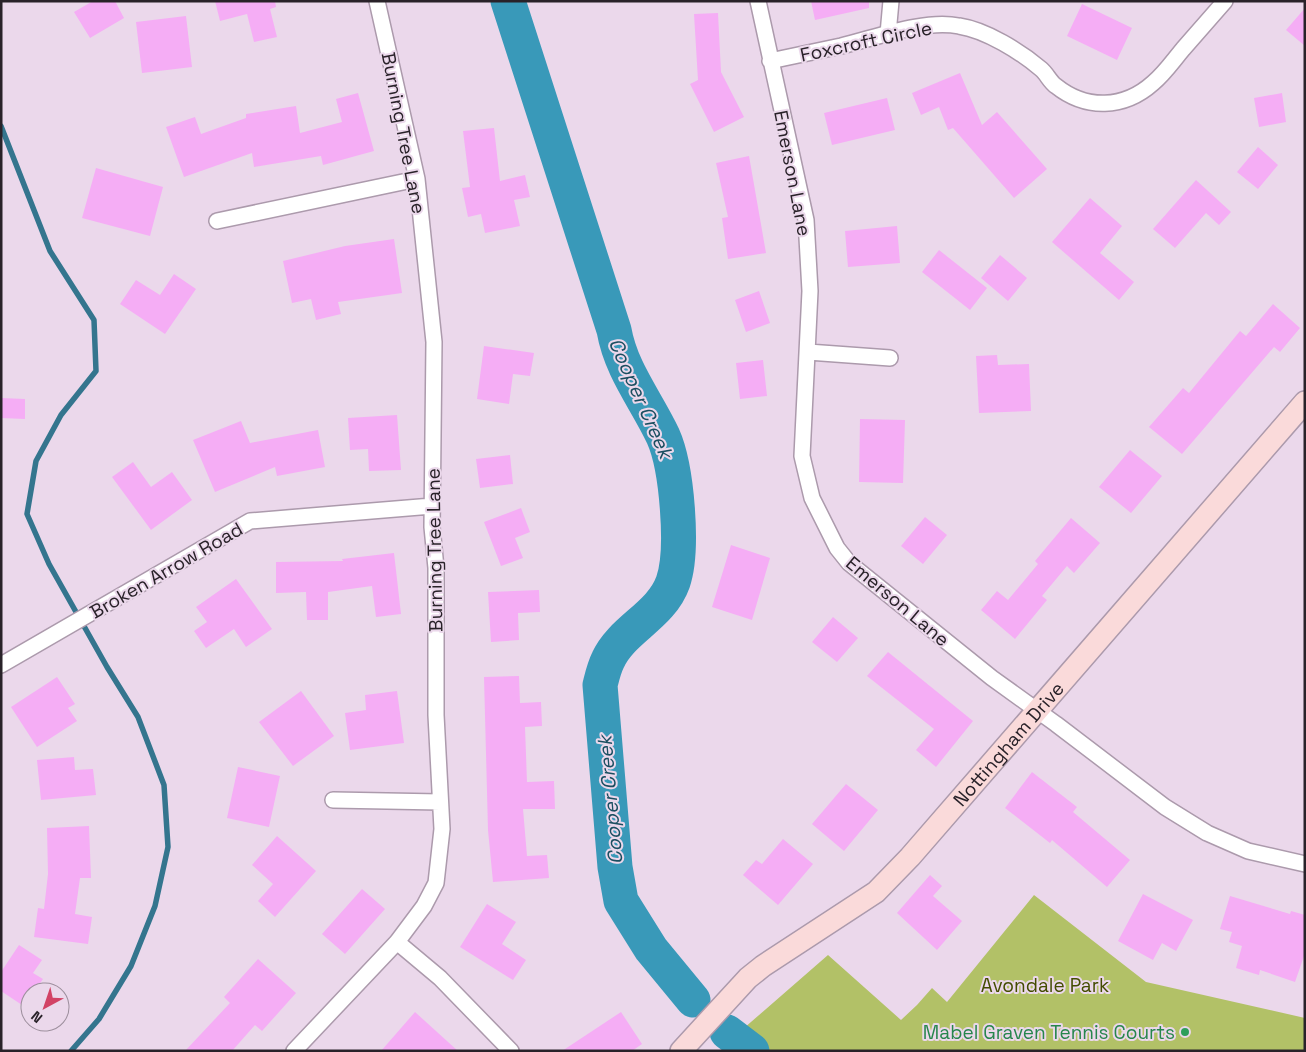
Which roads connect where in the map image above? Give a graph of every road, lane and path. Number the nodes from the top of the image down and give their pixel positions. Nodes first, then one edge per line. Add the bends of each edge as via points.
1 (377, 1) edge
2 (758, 1) edge
3 (892, 1) edge
4 (1225, 1) edge
5 (888, 34) junction
6 (770, 60) junction
7 (417, 179) junction
8 (217, 221) dead end
9 (808, 352) junction
10 (890, 358) dead end
11 (1305, 402) edge
12 (432, 506) junction
13 (1, 665) edge
14 (1036, 711) junction
15 (333, 800) dead end
16 (440, 802) junction
17 (1305, 864) edge
18 (397, 942) junction
19 (294, 1051) edge
20 (511, 1051) edge
21 (682, 1051) edge

1 - 7 street, Burning Tree Lane
2 - 6 street, Emerson Lane
3 - 5 street
4 - 5 street, Foxcroft Circle via 1153,84 1136,95 1111,103 1093,104 1074,97 1056,86 1016,48 981,32 958,25 934,25
5 - 6 street, Foxcroft Circle
6 - 9 street, Emerson Lane via 806,220 810,291
7 - 8 street
7 - 12 street, Burning Tree Lane via 434,342
9 - 10 street
9 - 14 street, Emerson Lane via 802,456 812,498 837,548 849,563
11 - 14 street, Nottingham Drive
12 - 13 street, Broken Arrow Road via 250,520
12 - 16 street, Burning Tree Lane
14 - 17 street, Emerson Lane via 1166,807 1207,833 1248,851
14 - 21 street, Nottingham Drive via 876,892 748,978
15 - 16 street
16 - 18 street, Burning Tree Lane via 442,829 436,883 424,906
18 - 19 street, Burning Tree Lane
18 - 20 street via 440,978

